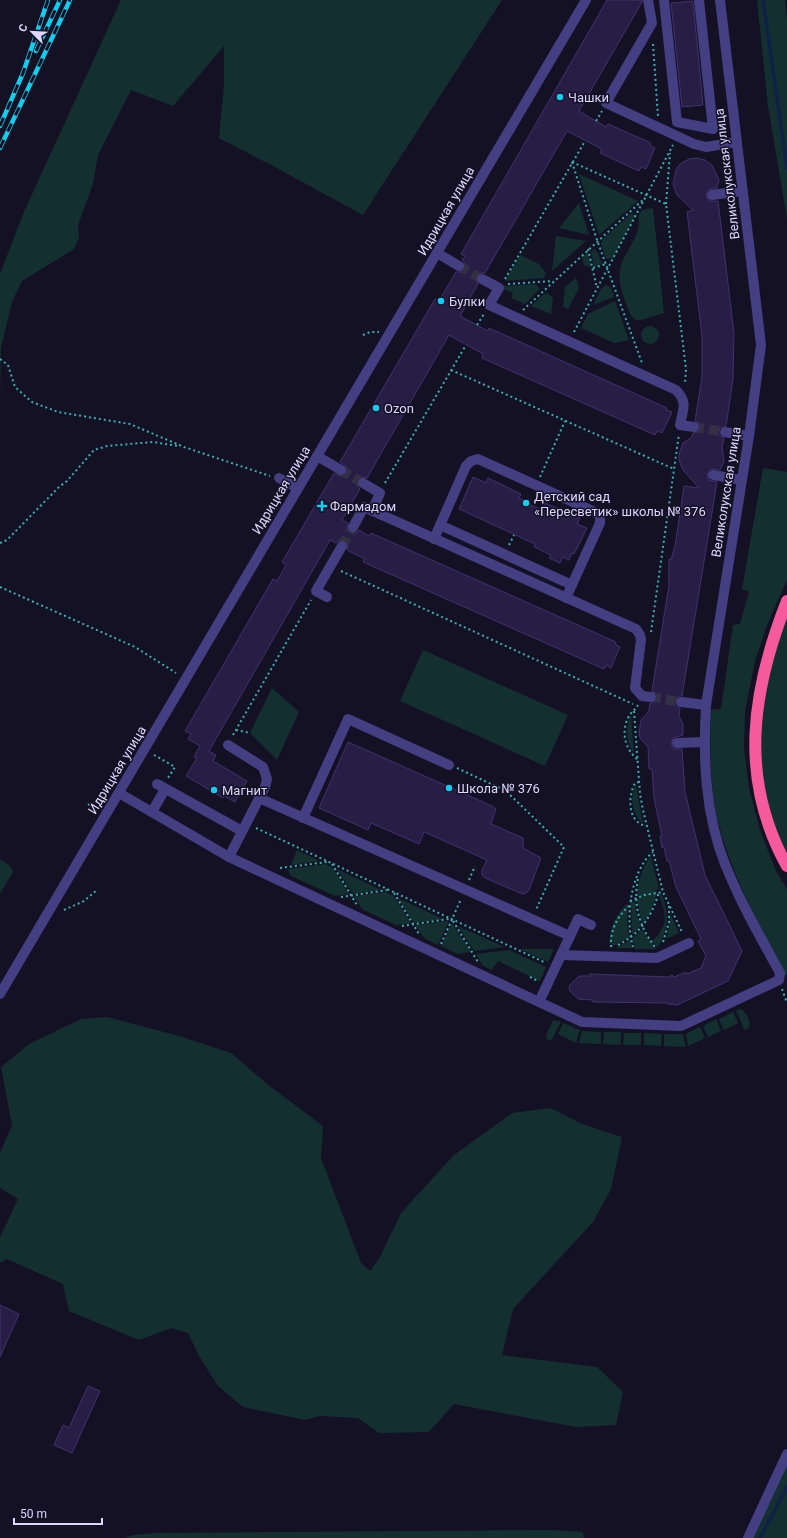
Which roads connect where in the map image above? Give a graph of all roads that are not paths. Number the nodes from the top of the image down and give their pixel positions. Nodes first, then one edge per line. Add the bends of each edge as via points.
1 (586, 0) edge
2 (648, 0) edge
3 (664, 0) edge
4 (699, 0) edge
5 (720, 0) edge
6 (736, 142) junction
7 (742, 191) junction
8 (712, 195) dead end
9 (436, 253) junction
10 (459, 266) tunnel mouth
11 (482, 279) tunnel mouth
12 (694, 427) tunnel mouth
13 (725, 432) tunnel mouth
14 (749, 436) junction
15 (317, 456) junction
16 (341, 470) tunnel mouth
17 (713, 475) dead end
18 (279, 478) road end
19 (742, 480) junction
20 (363, 483) tunnel mouth
21 (297, 488) junction
22 (372, 511) junction
23 (353, 526) tunnel mouth
24 (440, 526) junction
25 (434, 539) junction
26 (342, 546) tunnel mouth
27 (572, 585) junction
28 (327, 597) dead end
29 (566, 598) junction
30 (787, 601) edge
31 (651, 697) tunnel mouth
32 (681, 702) tunnel mouth
33 (706, 705) junction
34 (704, 742) junction
35 (677, 743) dead end
36 (228, 745) road end
37 (449, 765) road end
38 (119, 793) junction
39 (259, 798) junction
40 (152, 812) junction
41 (303, 818) junction
42 (242, 831) junction
43 (229, 857) junction
44 (787, 866) edge
45 (591, 925) dead end
46 (570, 936) junction
47 (689, 943) dead end
48 (561, 955) junction
49 (0, 994) edge
50 (539, 1002) junction
51 (787, 1454) edge
52 (748, 1538) edge

1 - 9 street, Идрицкая улица
2 - 6 street via 652,23 606,103 694,144 706,147
3 - 4 street via 677,122 712,130
5 - 6 street, Великолукская улица
6 - 7 street, Великолукская улица
7 - 8 street
7 - 14 street, Великолукская улица via 761,345
9 - 10 street
9 - 15 street, Идрицкая улица
11 - 12 street via 499,288 489,305 676,390 683,397 680,425
13 - 14 street
14 - 19 street, Великолукская улица
15 - 16 street
15 - 21 street, Идрицкая улица
17 - 19 street
18 - 21 street
19 - 33 street, Великолукская улица
20 - 22 street via 380,493
21 - 38 street, Идрицкая улица
22 - 23 street via 364,507
22 - 25 street
24 - 25 street
24 - 27 street
24 - 27 street via 466,466 478,459 600,516 600,523
25 - 29 street
26 - 28 street via 316,591
27 - 29 street
29 - 31 street via 639,632 641,640 635,688 642,696
30 - 44 highway via 771,641 760,687 755,744 757,778 765,810 776,846
32 - 33 street
33 - 34 street, Великолукская улица
34 - 35 street
34 - 50 street, Великолукская улица via 710,808 724,863 780,977 681,1026 582,1022
36 - 39 street via 263,767 267,779
37 - 41 street via 348,719
38 - 40 street
38 - 49 street, Идрицкая улица
39 - 41 street
39 - 42 street
40 - 42 street via 163,784
40 - 43 street
41 - 46 street
42 - 43 street
43 - 50 street
45 - 46 street via 578,919
46 - 48 street
47 - 48 street via 657,958
48 - 50 street
51 - 52 street

